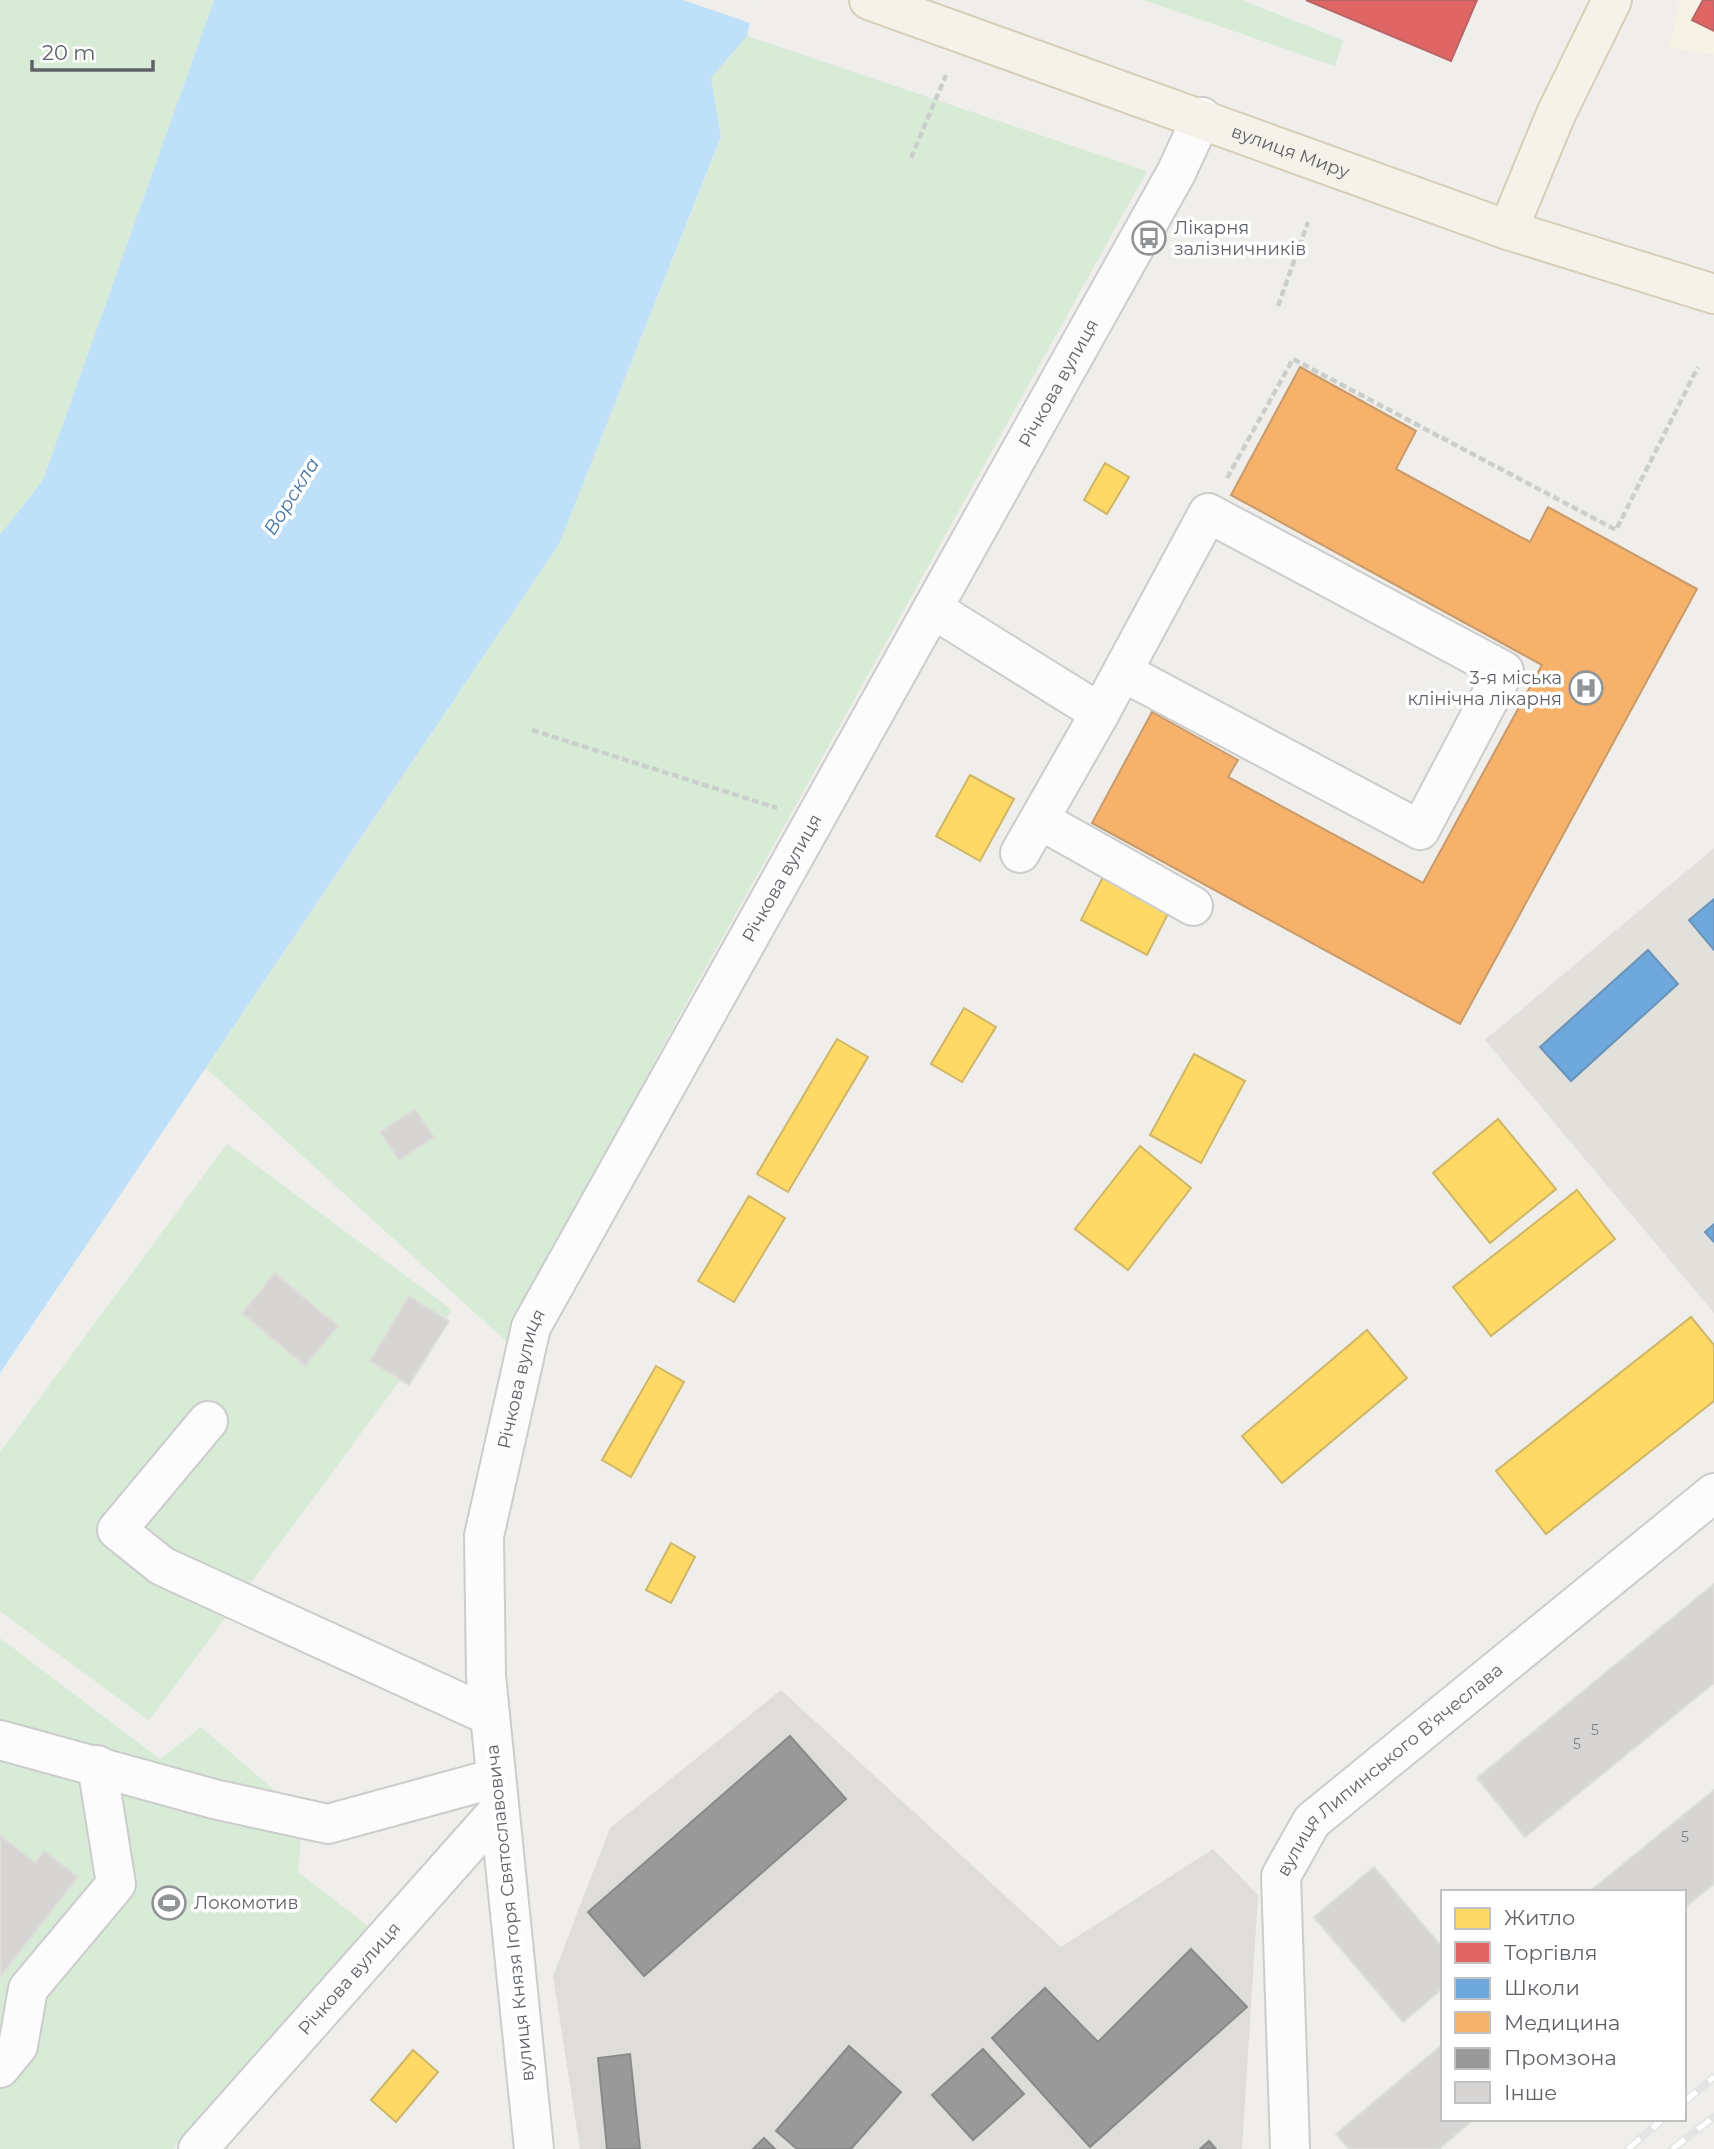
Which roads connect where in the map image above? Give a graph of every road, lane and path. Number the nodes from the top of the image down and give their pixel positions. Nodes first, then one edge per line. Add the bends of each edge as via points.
1 (869, 0) edge
2 (1612, 0) edge
3 (946, 75) dead end
4 (1202, 117) junction
5 (911, 158) dead end
6 (1308, 222) dead end
7 (1508, 230) junction
8 (1714, 294) edge
9 (1278, 306) dead end
10 (1698, 366) dead end
11 (1208, 513) junction
12 (933, 609) junction
13 (1123, 672) junction
14 (1100, 713) junction
15 (532, 730) dead end
16 (815, 820) junction
17 (1040, 820) junction
18 (1020, 853) dead end
19 (1194, 906) dead end
20 (208, 1421) dead end
21 (1714, 1493) edge
22 (486, 1676) joint
23 (489, 1716) junction
24 (0, 1740) edge
25 (97, 1765) junction
26 (497, 1794) junction
27 (0, 2067) edge
28 (198, 2149) edge
29 (534, 2149) edge
30 (1290, 2149) edge

1 - 4 main road, вулиця Миру
2 - 7 main road via 1556,114
3 - 5 path
4 - 7 main road, вулиця Миру
4 - 12 street, Річкова вулиця via 1176,173
6 - 9 path
7 - 8 main road, вулиця Миру
10 - 11 path via 1616,530 1293,359
11 - 13 street
11 - 13 street via 1504,671 1420,830
12 - 14 street
12 - 16 street, Річкова вулиця
13 - 14 street
14 - 17 street
15 - 16 path
16 - 22 street, Річкова вулиця via 531,1327 484,1536
17 - 18 street
17 - 19 street
20 - 23 street via 117,1530 162,1566
21 - 30 street, вулиця Липинського В'ячеслава via 1312,1821 1281,1876
22 - 23 street, вулиця Князя Ігоря Святославовича
23 - 26 street, вулиця Князя Ігоря Святославовича
24 - 25 street
25 - 26 street via 214,1799 328,1824
25 - 27 street via 116,1884 28,1989 18,2046
26 - 28 street, Річкова вулиця
26 - 29 street, вулиця Князя Ігоря Святославовича

